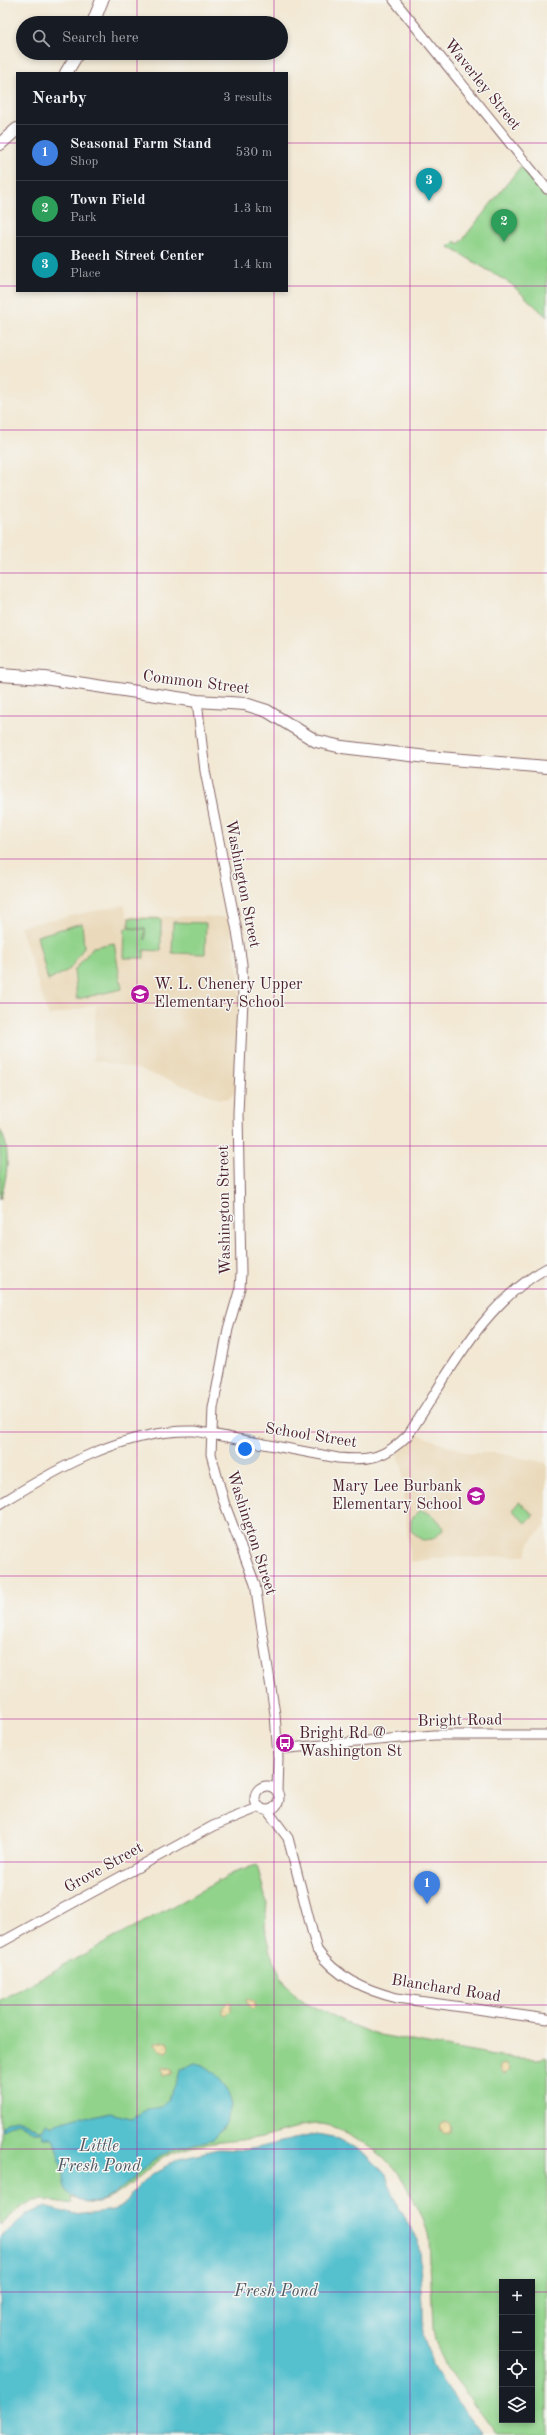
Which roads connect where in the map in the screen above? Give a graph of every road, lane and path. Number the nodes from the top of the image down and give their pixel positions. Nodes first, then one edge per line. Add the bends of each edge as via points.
1 (102, 0) edge
2 (394, 0) edge
3 (96, 16) edge
4 (74, 60) edge
5 (67, 72) edge
6 (16, 131) edge
7 (0, 144) edge
8 (547, 189) edge
9 (0, 675) edge
10 (197, 701) junction
11 (547, 767) edge
12 (547, 1268) edge
13 (210, 1434) junction
14 (0, 1504) edge
15 (547, 1735) edge
16 (278, 1753) junction
17 (266, 1787) junction
18 (277, 1791) junction
19 (256, 1797) junction
20 (277, 1806) junction
21 (263, 1809) junction
22 (224, 1820) junction
23 (280, 1826) junction
24 (0, 1943) edge
25 (547, 2019) edge

1 - 3 main road
2 - 8 street, Waverley Street
4 - 5 main road
6 - 7 main road
9 - 10 main road, Common Street via 44,678
10 - 11 main road, Common Street via 256,706 316,741 342,747
10 - 13 street, Washington Street via 205,771 240,948 243,999 238,1114 242,1273 228,1329
12 - 13 street, School Street via 523,1283 487,1317 408,1435 389,1452 360,1460
13 - 14 street, School Street via 169,1431 110,1447 61,1468
13 - 16 street, Washington Street via 211,1454 218,1485 255,1584 272,1686
15 - 16 street, Bright Road via 434,1735
16 - 17 street, Washington Street
16 - 18 street, Washington Street
17 - 18 street
17 - 19 street via 259,1790
18 - 20 street
19 - 21 street
19 - 22 street, Grove Street
20 - 21 street
20 - 23 street, Blanchard Road via 276,1813
21 - 22 street, Grove Street
21 - 23 street, Blanchard Road
22 - 24 street, Grove Street
23 - 25 street, Blanchard Road via 288,1838 317,1950 324,1961 346,1978 379,1994 397,1998

